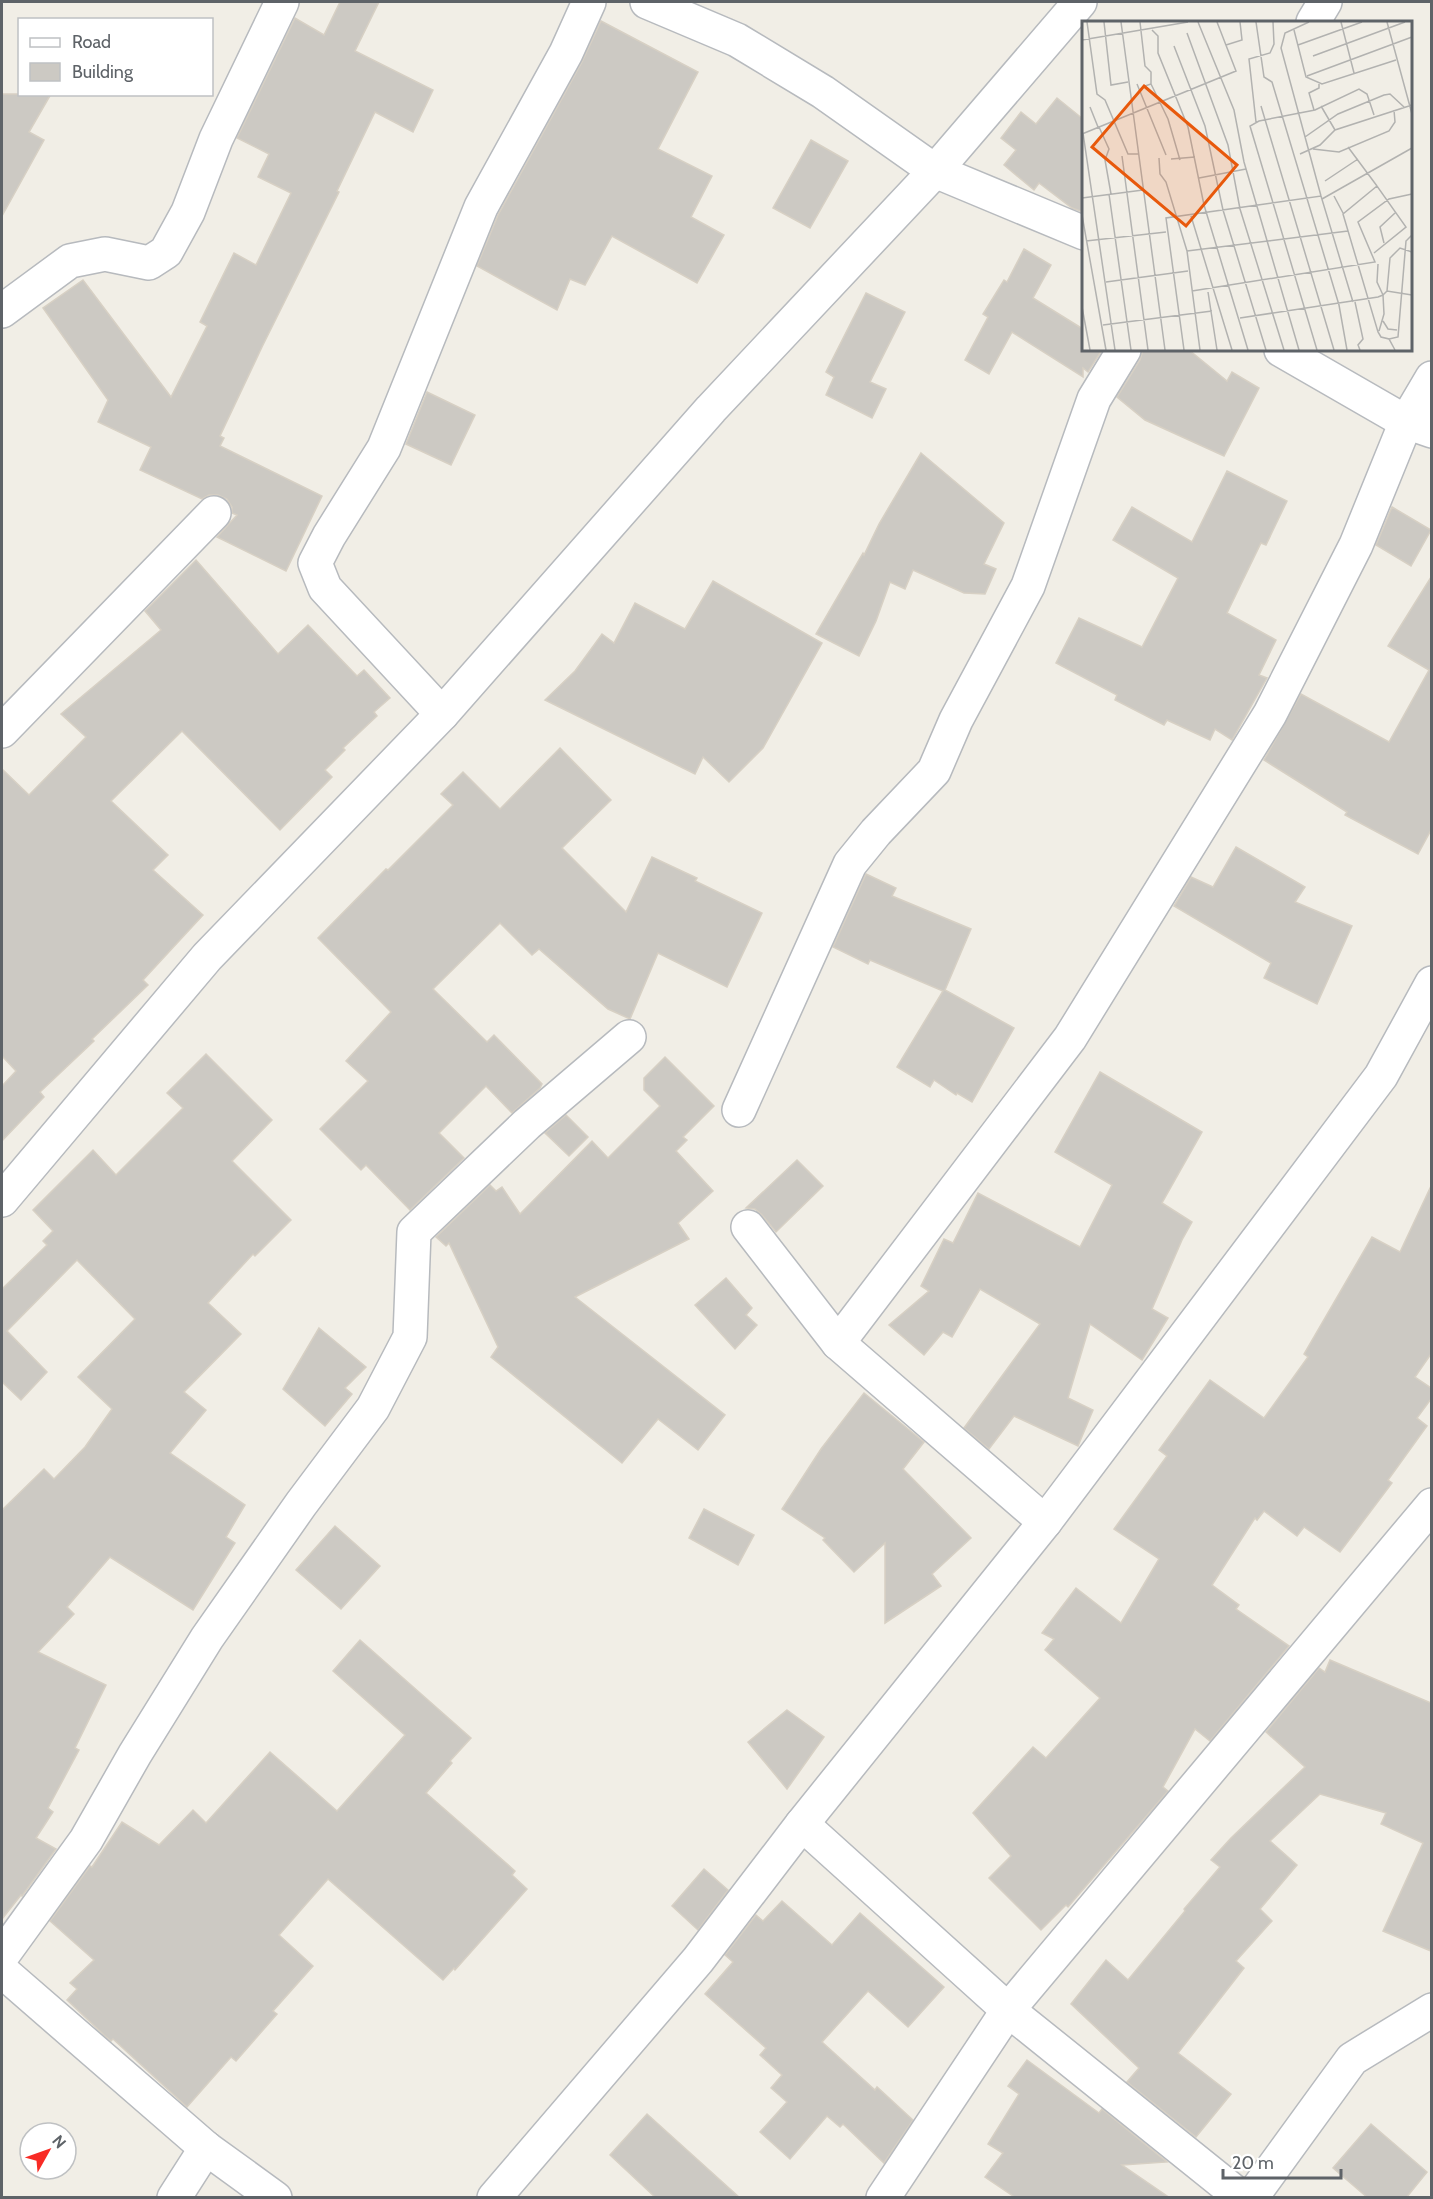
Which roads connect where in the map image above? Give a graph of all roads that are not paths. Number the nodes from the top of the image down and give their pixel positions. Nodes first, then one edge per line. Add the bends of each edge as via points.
1 (282, 2) edge
2 (589, 2) edge
3 (647, 2) edge
4 (1080, 2) edge
5 (1325, 2) edge
6 (1314, 21) edge
7 (935, 171) junction
8 (1082, 233) edge
9 (2, 311) edge
10 (1123, 351) edge
11 (1283, 351) edge
12 (1431, 378) edge
13 (1418, 426) edge
14 (214, 513) dead end
15 (442, 714) junction
16 (2, 731) edge
17 (1431, 983) edge
18 (629, 1037) dead end
19 (739, 1110) dead end
20 (2, 1200) edge
21 (748, 1227) dead end
22 (838, 1343) junction
23 (1431, 1505) edge
24 (1045, 1522) junction
25 (802, 1824) junction
26 (2, 1956) edge
27 (2, 1971) edge
28 (1008, 2010) junction
29 (1431, 2010) edge
30 (206, 2148) junction
31 (174, 2198) edge
32 (275, 2198) edge
33 (494, 2198) edge
34 (883, 2198) edge
35 (1242, 2198) edge
36 (1251, 2198) edge

1 - 9 street via 216,139 188,212 166,252 149,263 105,254 70,261
2 - 15 street via 481,207 384,448 315,563 325,588
3 - 7 street via 737,40 823,92
4 - 7 street
5 - 6 street
7 - 8 street
7 - 15 street via 711,408
10 - 19 street via 1094,399 1028,586 956,720 934,771 850,864
11 - 13 street
12 - 13 street
13 - 22 street via 1270,714 1070,1038
14 - 16 street
15 - 20 street via 207,957
17 - 24 street via 1381,1076
18 - 26 street via 527,1124 414,1232 410,1337 373,1408 207,1638 86,1840
21 - 22 street
22 - 24 street
23 - 28 street
24 - 25 street
25 - 28 street
25 - 33 street via 698,1960
27 - 30 street
28 - 34 street
28 - 35 street
29 - 36 street via 1352,2059
30 - 31 street
30 - 32 street

